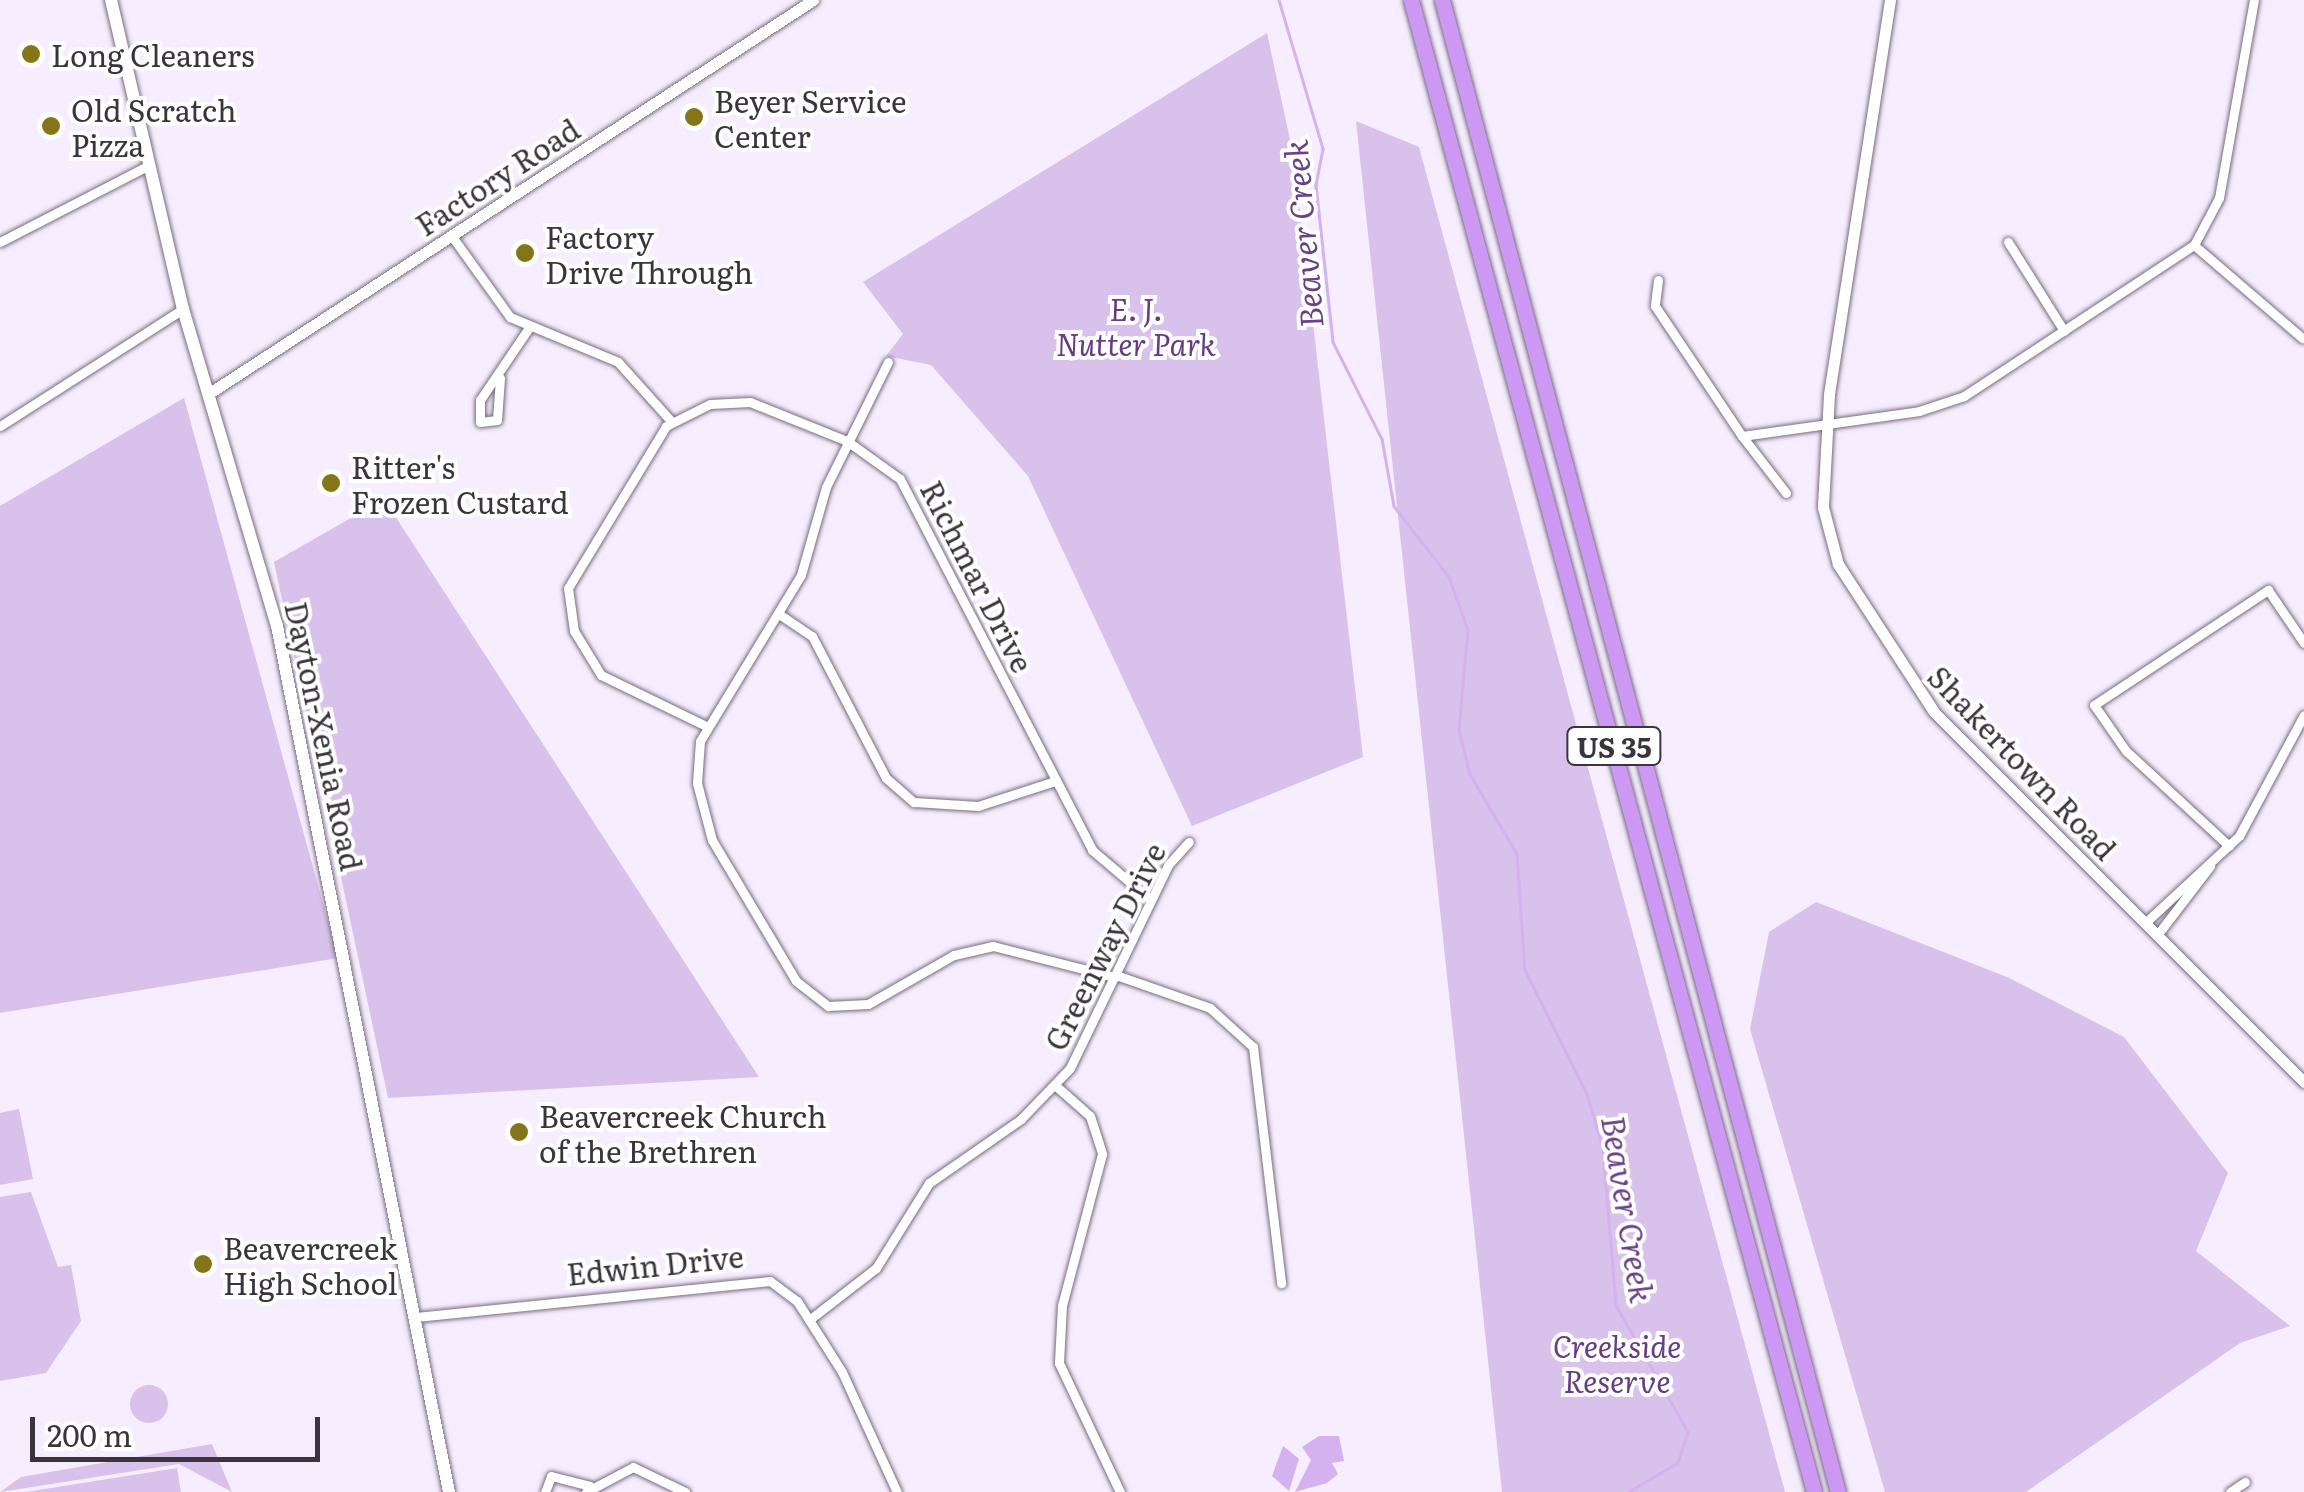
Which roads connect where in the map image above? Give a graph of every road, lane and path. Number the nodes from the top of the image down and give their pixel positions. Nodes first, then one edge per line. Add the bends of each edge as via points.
1 (111, 0) edge
2 (814, 0) edge
3 (1410, 0) edge
4 (1442, 0) edge
5 (1890, 0) edge
6 (2254, 0) edge
7 (145, 167) junction
8 (451, 235) junction
9 (0, 242) edge
10 (2008, 242) dead end
11 (2194, 245) junction
12 (1658, 280) dead end
13 (182, 310) junction
14 (528, 330) junction
15 (2064, 331) junction
16 (2302, 338) edge
17 (888, 362) dead end
18 (500, 378) junction
19 (208, 394) junction
20 (671, 421) junction
21 (1826, 424) junction
22 (0, 426) edge
23 (1742, 436) junction
24 (847, 441) junction
25 (1786, 493) dead end
26 (779, 614) junction
27 (2304, 644) edge
28 (2304, 715) edge
29 (706, 726) junction
30 (1055, 781) junction
31 (1189, 842) dead end
32 (2229, 846) junction
33 (2211, 864) junction
34 (1151, 900) junction
35 (2146, 922) junction
36 (2158, 934) junction
37 (1116, 976) junction
38 (2304, 1082) edge
39 (1056, 1086) junction
40 (1282, 1283) dead end
41 (416, 1317) junction
42 (810, 1320) junction
43 (2245, 1482) dead end
44 (588, 1489) edge
45 (449, 1492) edge
46 (545, 1492) edge
47 (685, 1492) edge
48 (897, 1492) edge
49 (1120, 1492) edge
50 (1814, 1492) edge
51 (1838, 1492) edge
52 (2230, 1492) edge

1 - 7 main road, Dayton-Xenia Road
2 - 8 street, Factory Road
3 - 50 highway, US 35
4 - 51 highway, US 35
5 - 21 street, Shakertown Road
6 - 11 street via 2219,198
7 - 9 street
7 - 13 main road, Dayton-Xenia Road
8 - 14 street via 496,303
8 - 19 street, Factory Road
10 - 15 street
11 - 15 street
11 - 16 street
12 - 23 street via 1655,306
13 - 19 main road, Dayton-Xenia Road
13 - 22 street
14 - 18 street
14 - 20 street via 618,362
15 - 21 street via 1964,396
17 - 24 street
18 - 18 street via 480,400 480,422 498,420
19 - 41 main road, Dayton-Xenia Road via 277,626
20 - 24 street, Richmar Drive via 710,404 750,402
20 - 29 street via 578,560 568,608 582,649 608,682
21 - 23 street
21 - 35 street, Shakertown Road via 1831,543 1890,654 1946,725
23 - 25 street
24 - 26 street via 806,566
24 - 30 street, Richmar Drive via 904,485
26 - 29 street
26 - 30 street via 812,636 886,778 914,802 978,806
27 - 32 street via 2268,590 2094,705 2126,751
28 - 32 street
29 - 37 street via 697,783 712,840 816,1000 856,1008 954,954 992,946
30 - 34 street, Richmar Drive via 1100,861
31 - 34 street, Greenway Drive
32 - 33 street
33 - 35 street
33 - 36 street
34 - 37 street, Greenway Drive
35 - 36 street, Shakertown Road
36 - 38 street, Shakertown Road
37 - 39 street, Greenway Drive
37 - 40 street via 1210,1008 1253,1047
39 - 42 street, Greenway Drive via 930,1183 876,1268
39 - 49 street via 1090,1116 1102,1154 1062,1305 1059,1364
41 - 42 street, Edwin Drive via 754,1278 785,1289
41 - 45 main road, Dayton-Xenia Road
42 - 48 street, Edwin Drive
43 - 52 street
44 - 46 street via 551,1476
44 - 47 street via 633,1467

